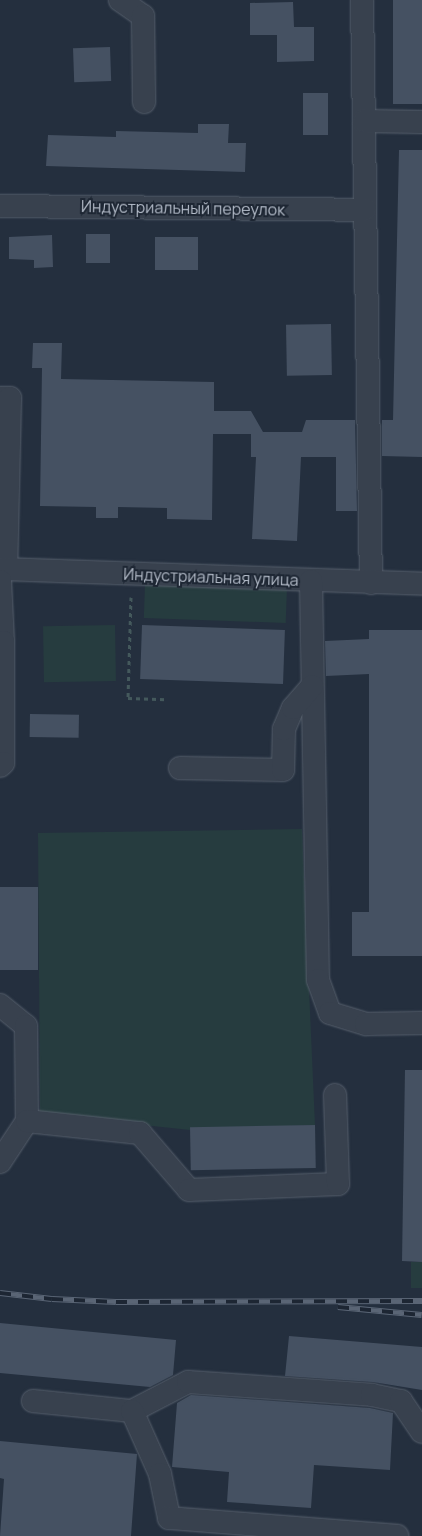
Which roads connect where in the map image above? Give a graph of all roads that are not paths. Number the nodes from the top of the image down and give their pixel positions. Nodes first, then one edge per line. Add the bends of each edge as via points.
1 (120, 0) edge
2 (362, 0) edge
3 (144, 102) dead end
4 (364, 121) junction
5 (422, 122) edge
6 (0, 206) edge
7 (366, 210) junction
8 (0, 398) edge
9 (2, 573) edge
10 (311, 581) junction
11 (371, 583) junction
12 (422, 584) edge
13 (2, 642) edge
14 (312, 686) junction
15 (0, 766) edge
16 (180, 768) dead end
17 (0, 1005) edge
18 (422, 1023) edge
19 (335, 1095) dead end
20 (27, 1121) junction
21 (0, 1162) edge
22 (33, 1401) dead end
23 (132, 1411) junction
24 (422, 1432) edge
25 (397, 1536) edge

1 - 3 street via 143,16
2 - 4 street
4 - 5 street
4 - 7 street
6 - 7 street, Индустриальный переулок
7 - 11 street
8 - 9 street via 10,398
9 - 10 street, Индустриальная улица
9 - 13 street
10 - 11 street, Индустриальная улица
10 - 14 street
11 - 12 street, Индустриальная улица
13 - 15 street via 3,763
14 - 16 street via 292,708 284,729 282,770
14 - 18 street via 318,980 330,1013 366,1024
17 - 20 street via 26,1026
19 - 20 street via 338,1184 189,1190 140,1133
20 - 21 street
22 - 23 street
23 - 24 street via 188,1382 372,1395 401,1401
23 - 25 street via 160,1474 169,1518

